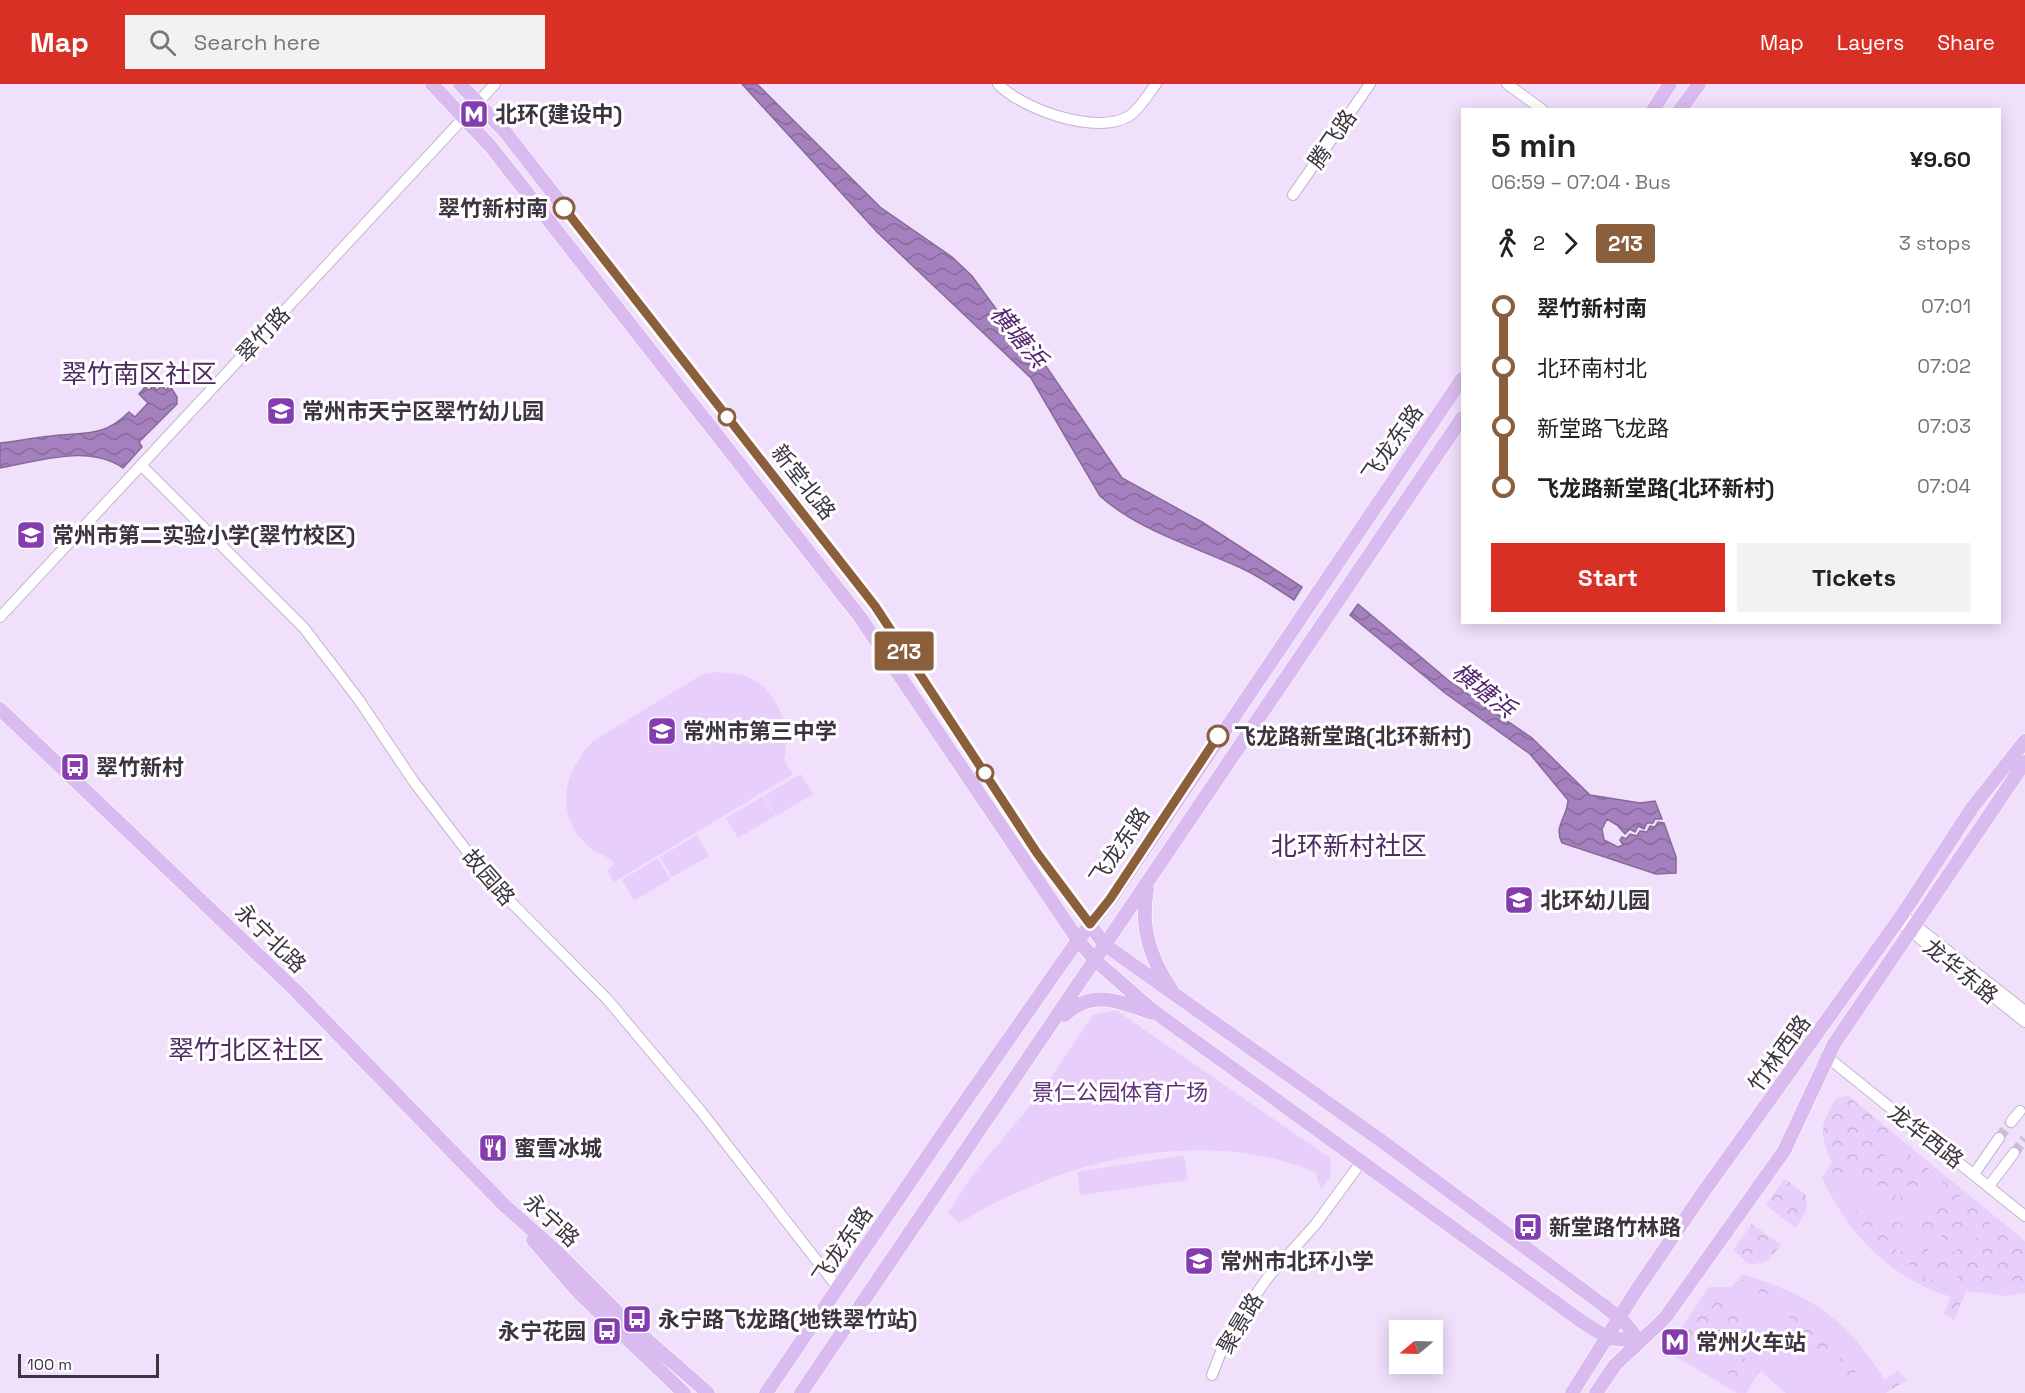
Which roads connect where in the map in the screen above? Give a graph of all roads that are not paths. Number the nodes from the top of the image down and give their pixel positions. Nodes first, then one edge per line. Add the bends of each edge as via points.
1 (432, 84) edge
2 (460, 84) edge
3 (495, 84) edge
4 (998, 84) edge
5 (1156, 84) edge
6 (1370, 84) edge
7 (1507, 84) edge
8 (1670, 84) edge
9 (1699, 84) edge
10 (478, 103) junction
11 (1540, 108) edge
12 (1654, 108) edge
13 (1681, 108) edge
14 (463, 118) junction
15 (1293, 195) dead end
16 (1461, 380) edge
17 (1461, 419) edge
18 (141, 465) junction
19 (0, 617) edge
20 (0, 709) edge
21 (2025, 741) edge
22 (2025, 762) edge
23 (1148, 884) junction
24 (1900, 918) junction
25 (1090, 924) junction
26 (1914, 929) junction
27 (1078, 940) junction
28 (1105, 945) junction
29 (1096, 961) junction
30 (1176, 996) junction
31 (2025, 1011) edge
32 (1162, 1017) junction
33 (2025, 1022) edge
34 (1047, 1034) junction
35 (1826, 1056) junction
36 (2020, 1111) dead end
37 (2011, 1122) tunnel mouth
38 (1999, 1138) tunnel mouth
39 (2014, 1154) tunnel mouth
40 (1362, 1161) junction
41 (1974, 1174) junction
42 (1989, 1186) junction
43 (505, 1206) junction
44 (2025, 1216) edge
45 (838, 1288) junction
46 (1622, 1322) junction
47 (1608, 1338) junction
48 (1639, 1341) junction
49 (1212, 1375) dead end
50 (684, 1393) edge
51 (708, 1393) edge
52 (766, 1393) edge
53 (801, 1393) edge
54 (1572, 1393) edge
55 (1596, 1393) edge

1 - 14 main road, 新堂北路
2 - 10 main road, 新堂北路
3 - 10 street, 翠竹路
4 - 5 street via 1009,96 1040,112 1075,120 1105,121 1129,116
6 - 15 street, 腾飞路
7 - 11 street
8 - 12 main road
9 - 13 main road
10 - 14 street, 翠竹路
10 - 25 main road, 新堂北路 via 506,133 875,606 1037,853
14 - 18 street, 翠竹路
14 - 27 main road, 新堂北路 via 497,155 860,617
16 - 25 main road, 飞龙东路
17 - 23 main road, 飞龙东路
18 - 19 street, 翠竹路
18 - 45 street, 故园路 via 304,628 489,880 607,999 700,1110
20 - 43 main road, 永宁北路 via 295,990
21 - 24 main road, 竹林西路 via 1972,808
22 - 26 main road, 竹林西路
23 - 28 main road, 飞龙东路
23 - 30 main road via 1145,932 1155,965
24 - 26 street, 龙华东路
24 - 46 main road, 竹林西路 via 1702,1194
25 - 27 main road, 飞龙东路
25 - 28 main road, 新堂北路
26 - 31 street, 龙华东路
26 - 33 street, 龙华东路
26 - 35 main road, 竹林西路
27 - 29 main road, 新堂北路
27 - 45 main road, 飞龙东路
28 - 29 main road, 飞龙东路
28 - 30 main road, 新堂北路
29 - 32 main road, 新堂北路
29 - 34 main road, 飞龙东路
30 - 46 main road, 新堂北路 via 1383,1142
32 - 34 main road via 1118,1000 1092,998 1074,1006
32 - 40 main road
34 - 53 main road, 飞龙东路
35 - 41 street, 龙华西路
35 - 48 main road, 竹林西路 via 1784,1151 1693,1282 1665,1318
36 - 37 street
38 - 41 street
39 - 42 street
40 - 47 main road
40 - 49 street, 聚景路 via 1239,1318
41 - 42 street, 龙华西路
42 - 44 street, 龙华西路
43 - 50 main road, 永宁路 via 580,1294
43 - 51 main road, 永宁路
45 - 52 main road, 飞龙东路
46 - 47 main road, 竹林西路
46 - 48 main road, 新堂北路
47 - 48 main road
47 - 54 main road, 竹林西路
48 - 55 main road, 竹林西路 via 1615,1365

